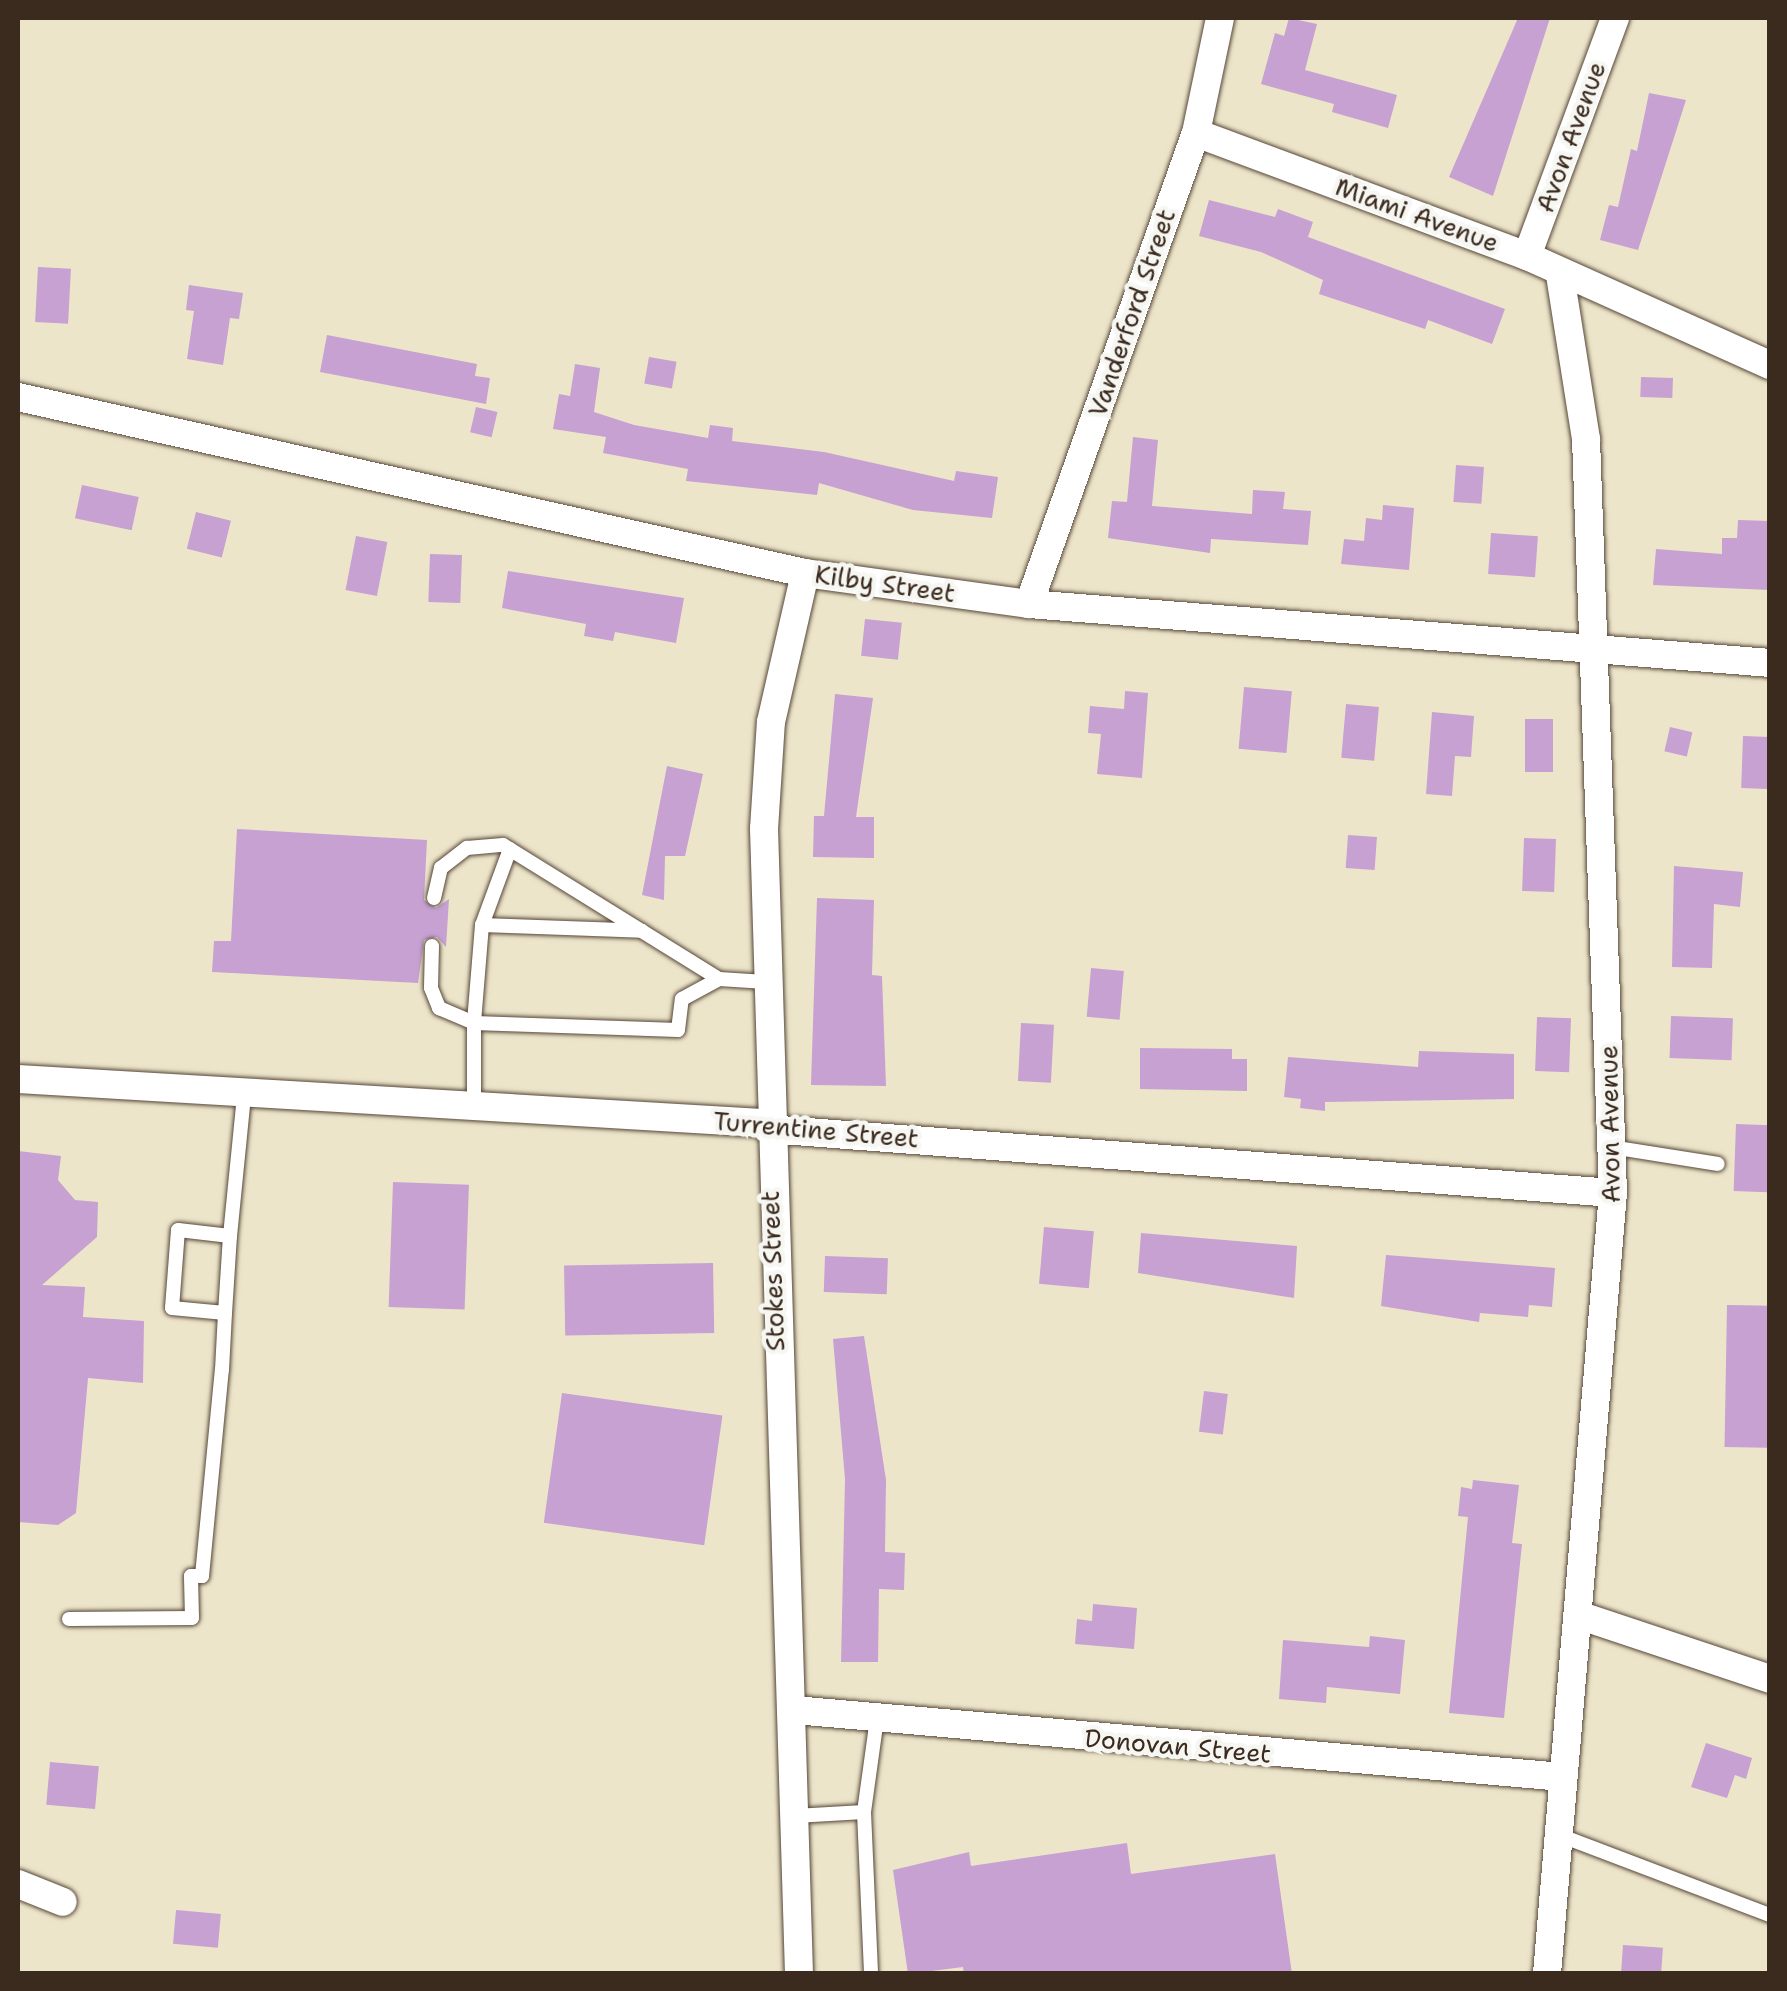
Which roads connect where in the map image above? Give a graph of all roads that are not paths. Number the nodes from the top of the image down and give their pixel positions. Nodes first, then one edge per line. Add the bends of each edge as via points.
1 (1220, 18) edge
2 (1615, 18) edge
3 (1196, 133) junction
4 (1527, 256) junction
5 (1560, 275) junction
6 (1770, 365) edge
7 (18, 397) edge
8 (805, 573) junction
9 (1029, 604) junction
10 (1594, 649) junction
11 (1770, 663) edge
12 (510, 849) junction
13 (434, 898) dead end
14 (482, 925) junction
15 (642, 931) junction
16 (432, 946) dead end
17 (719, 979) junction
18 (766, 982) junction
19 (474, 1023) junction
20 (18, 1079) edge
21 (244, 1096) junction
22 (474, 1108) junction
23 (768, 1128) junction
24 (1611, 1147) junction
25 (1718, 1164) dead end
26 (1613, 1192) junction
27 (230, 1236) junction
28 (226, 1312) junction
29 (1578, 1615) junction
30 (69, 1619) dead end
31 (1770, 1679) edge
32 (794, 1710) junction
33 (877, 1718) junction
34 (1564, 1777) junction
35 (864, 1812) junction
36 (795, 1816) junction
37 (1558, 1835) junction
38 (18, 1884) edge
39 (63, 1902) dead end
40 (1770, 1915) edge
41 (798, 1974) edge
42 (871, 1974) edge
43 (1546, 1974) edge

1 - 3 street, Vanderford Street
2 - 4 street, Avon Avenue
3 - 4 street, Miami Avenue
3 - 9 street, Vanderford Street
4 - 5 street, Miami Avenue
5 - 6 street, Miami Avenue
5 - 10 street, Avon Avenue via 1586,439
7 - 8 street, Kilby Street
8 - 9 street, Kilby Street
8 - 18 street, Stokes Street via 766,757
9 - 10 street, Kilby Street
10 - 11 street, Kilby Street
10 - 24 street, Avon Avenue
12 - 13 lane via 467,848 441,868
12 - 14 lane
12 - 15 lane
14 - 15 lane
14 - 19 lane
15 - 17 lane
16 - 19 lane via 431,988 439,1008
17 - 18 lane
17 - 19 lane via 682,999 678,1030
18 - 23 street, Stokes Street
19 - 22 lane
20 - 21 street, Turrentine Street
21 - 22 street, Turrentine Street
21 - 27 lane
22 - 23 street, Turrentine Street
23 - 26 street, Turrentine Street
23 - 32 street, Stokes Street
24 - 25 lane
24 - 26 street, Avon Avenue
26 - 29 street, Avon Avenue
27 - 28 lane
27 - 28 lane via 178,1230 172,1308
28 - 30 lane via 202,1576 191,1576 192,1618
29 - 31 street
29 - 34 street, Avon Avenue
32 - 33 street, Donovan Street
32 - 36 street, Stokes Street
33 - 34 street, Donovan Street
33 - 35 lane
34 - 37 street, Avon Avenue
35 - 36 lane
35 - 42 lane
36 - 41 street, Stokes Street
37 - 40 lane
37 - 43 street, Avon Avenue
38 - 39 street

